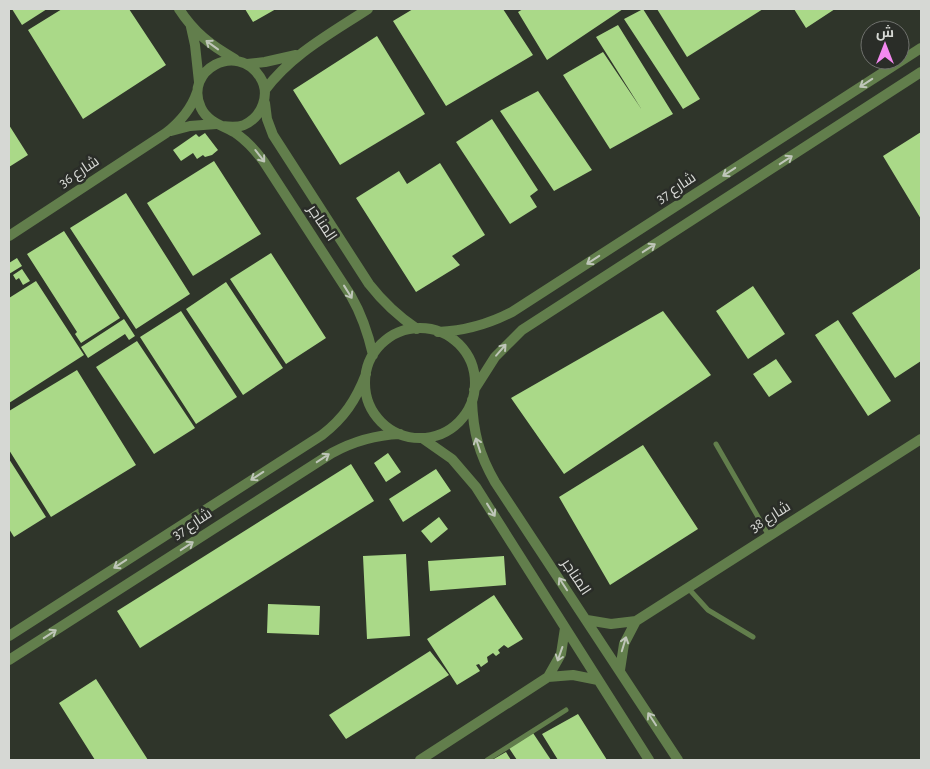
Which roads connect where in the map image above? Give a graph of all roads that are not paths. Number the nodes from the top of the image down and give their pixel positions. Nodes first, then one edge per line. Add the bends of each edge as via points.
1 (179, 9) edge
2 (368, 9) edge
3 (190, 26) junction
4 (921, 48) edge
5 (299, 54) junction
6 (237, 60) junction
7 (247, 64) junction
8 (921, 72) edge
9 (199, 85) junction
10 (265, 90) junction
11 (264, 101) junction
12 (219, 125) junction
13 (166, 133) junction
14 (9, 236) edge
15 (417, 329) junction
16 (438, 332) junction
17 (373, 354) junction
18 (366, 374) junction
19 (473, 395) junction
20 (400, 434) junction
21 (422, 438) junction
22 (921, 439) edge
23 (716, 444) dead end
24 (769, 536) junction
25 (687, 588) junction
26 (587, 620) junction
27 (636, 621) junction
28 (565, 628) junction
29 (9, 636) edge
30 (753, 637) dead end
31 (9, 660) edge
32 (620, 670) junction
33 (548, 678) junction
34 (598, 680) junction
35 (566, 710) dead end
36 (420, 760) edge
37 (487, 760) edge
38 (649, 760) edge
39 (678, 760) edge

1 - 3 street
2 - 5 street
6 -> 3 street via 220,51
3 - 9 street
4 -> 16 street, شارع 37 via 512,312 476,328
5 - 7 street
5 - 10 street
6 - 7 street
6 - 9 street via 214,64 205,72
7 - 10 street via 256,71
19 -> 8 street via 495,358 522,330
9 - 12 street via 201,109 207,118
9 - 13 street, شارع 36 via 189,109
10 - 11 street
11 - 12 street via 253,120 233,128
11 - 15 street, المناجر via 273,135 369,284 399,316
12 - 13 street, شارع 36 via 190,126
12 -> 17 street, المناجر via 253,147 264,162 351,296 369,334
13 - 14 street, شارع 36
15 - 16 street
15 - 17 street via 387,339
16 - 19 street via 456,342 466,354 472,369
17 - 18 street
18 - 20 street via 366,395 372,410 382,423
18 -> 29 street, شارع 37 via 350,409 322,435
19 - 21 street via 467,410 453,427
26 -> 19 street, المناجر via 485,463 473,422
20 - 21 street
31 -> 20 street, شارع 37 via 332,453 364,438
21 -> 28 street via 452,459 476,487
22 - 24 street, شارع 38
23 - 24 lane
24 - 25 street, شارع 38
25 - 27 street, شارع 38
25 - 30 lane via 708,610
26 - 27 street, شارع 38 via 611,624
26 - 32 street, المناجر
32 -> 27 street, شارع 38 via 624,644
28 -> 33 street via 560,654
28 - 34 street
39 -> 32 street, المناجر
33 - 34 street via 573,675
33 - 36 street
34 - 38 street
35 - 37 lane

